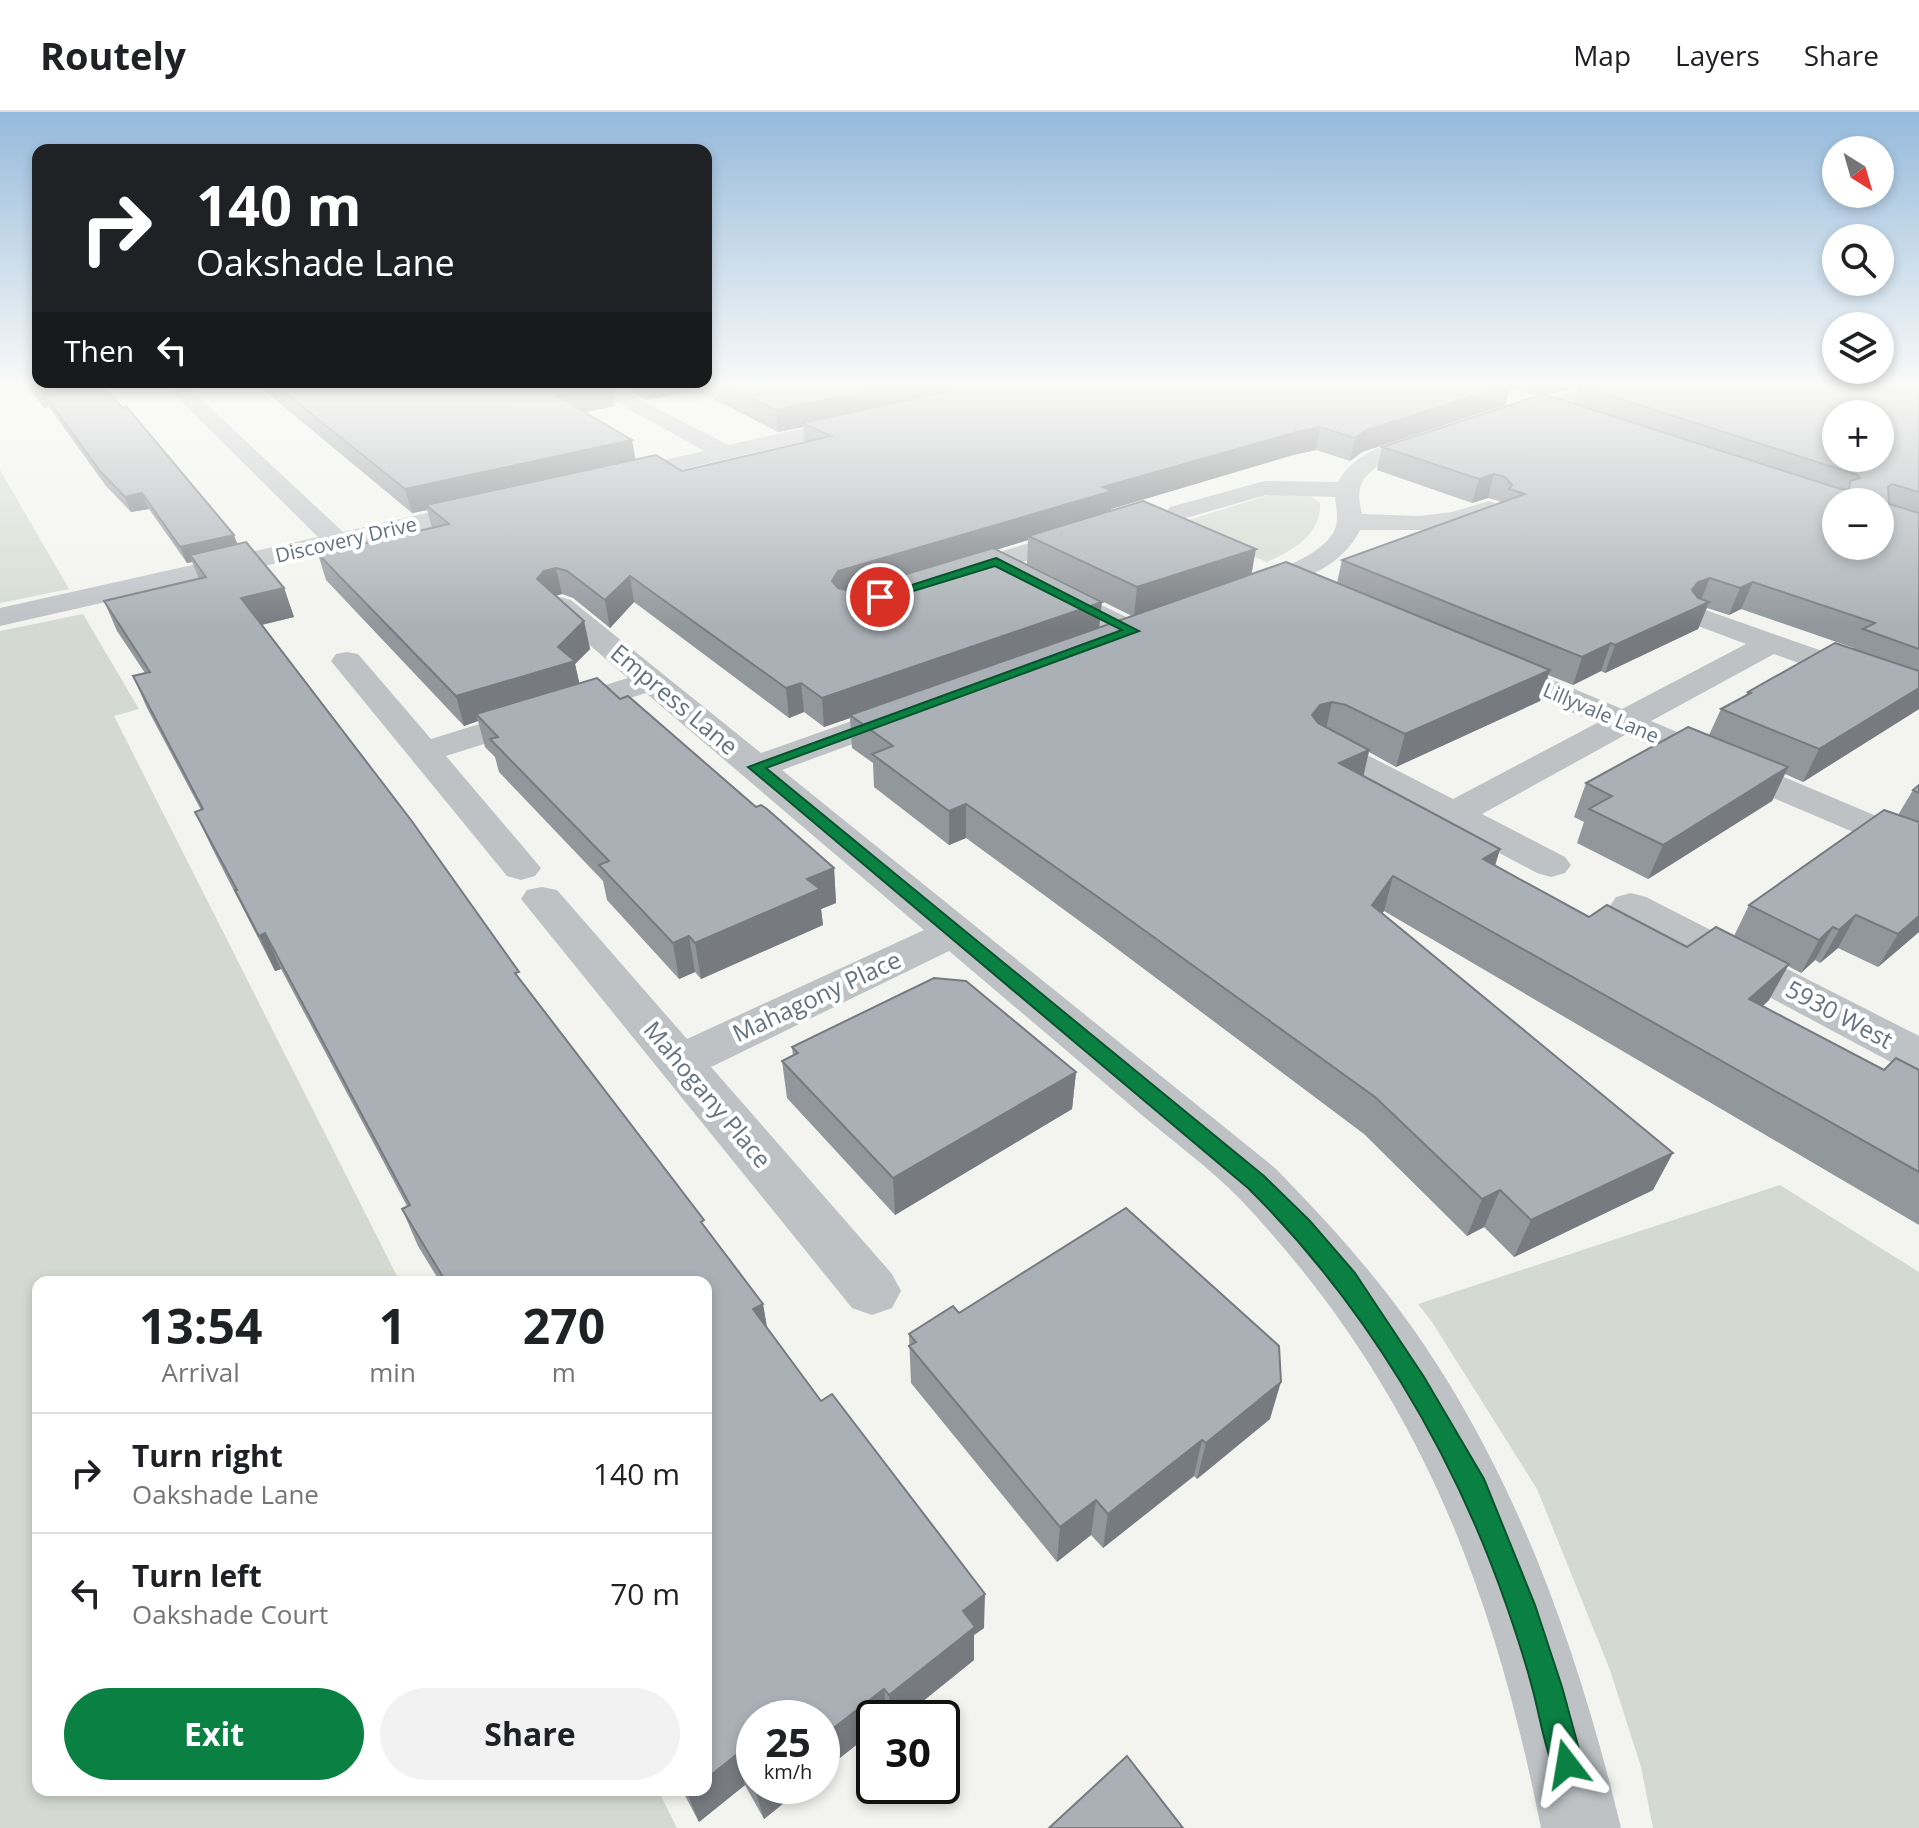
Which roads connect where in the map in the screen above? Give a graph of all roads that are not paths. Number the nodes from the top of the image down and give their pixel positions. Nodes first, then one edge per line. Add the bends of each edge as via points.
1 (260, 467) edge
2 (664, 467) edge
3 (1362, 467) edge
4 (586, 485) edge
5 (1347, 490) junction
6 (509, 503) edge
7 (1489, 509) edge
8 (1179, 512) edge
9 (1350, 521) junction
10 (1115, 525) edge
11 (338, 542) junction
12 (996, 562) junction
13 (1283, 577) junction
14 (924, 584) edge
15 (1319, 592) edge
16 (1223, 598) edge
17 (561, 606) edge
18 (0, 617) edge
19 (1700, 617) edge
20 (1162, 620) edge
21 (1132, 631) junction
22 (1103, 641) edge
23 (1771, 643) junction
24 (1464, 654) edge
25 (347, 661) dead end
26 (652, 681) junction
27 (1919, 696) edge
28 (929, 705) edge
29 (1623, 722) junction
30 (1326, 747) edge
31 (424, 752) junction
32 (756, 767) junction
33 (1453, 814) junction
34 (1919, 848) edge
35 (1551, 865) dead end
36 (1631, 906) dead end
37 (955, 932) junction
38 (1919, 1056) edge
39 (680, 1062) junction
40 (872, 1291) dead end
41 (1581, 1828) edge

1 - 11 street
2 - 4 street
3 - 5 street
5 - 8 street via 1265,488
5 - 9 street
6 - 11 street, Discovery Drive
7 - 9 street via 1427,525
9 - 13 street via 1342,538 1321,557
10 - 12 street
11 - 18 street, Discovery Drive
12 - 14 street
12 - 21 street
13 - 15 street
13 - 16 street
17 - 26 street, Empress Lane
19 - 23 street
20 - 21 street
21 - 22 street
23 - 27 street
23 - 29 street
24 - 29 street, Lillyvale Lane
25 - 31 street, Mahogany Place
26 - 31 street
26 - 32 street, Empress Lane
28 - 32 street
29 - 33 street
29 - 34 street, Lillyvale Lane
30 - 33 street
31 - 39 street, Mahogany Place
32 - 37 street, Empress Lane
33 - 35 street
36 - 38 street, 5930 West
37 - 39 street, Mahagony Place
37 - 41 street, Empress Lane via 1256,1182 1347,1280 1429,1407 1498,1542 1547,1687
39 - 40 street, Mahogany Place

